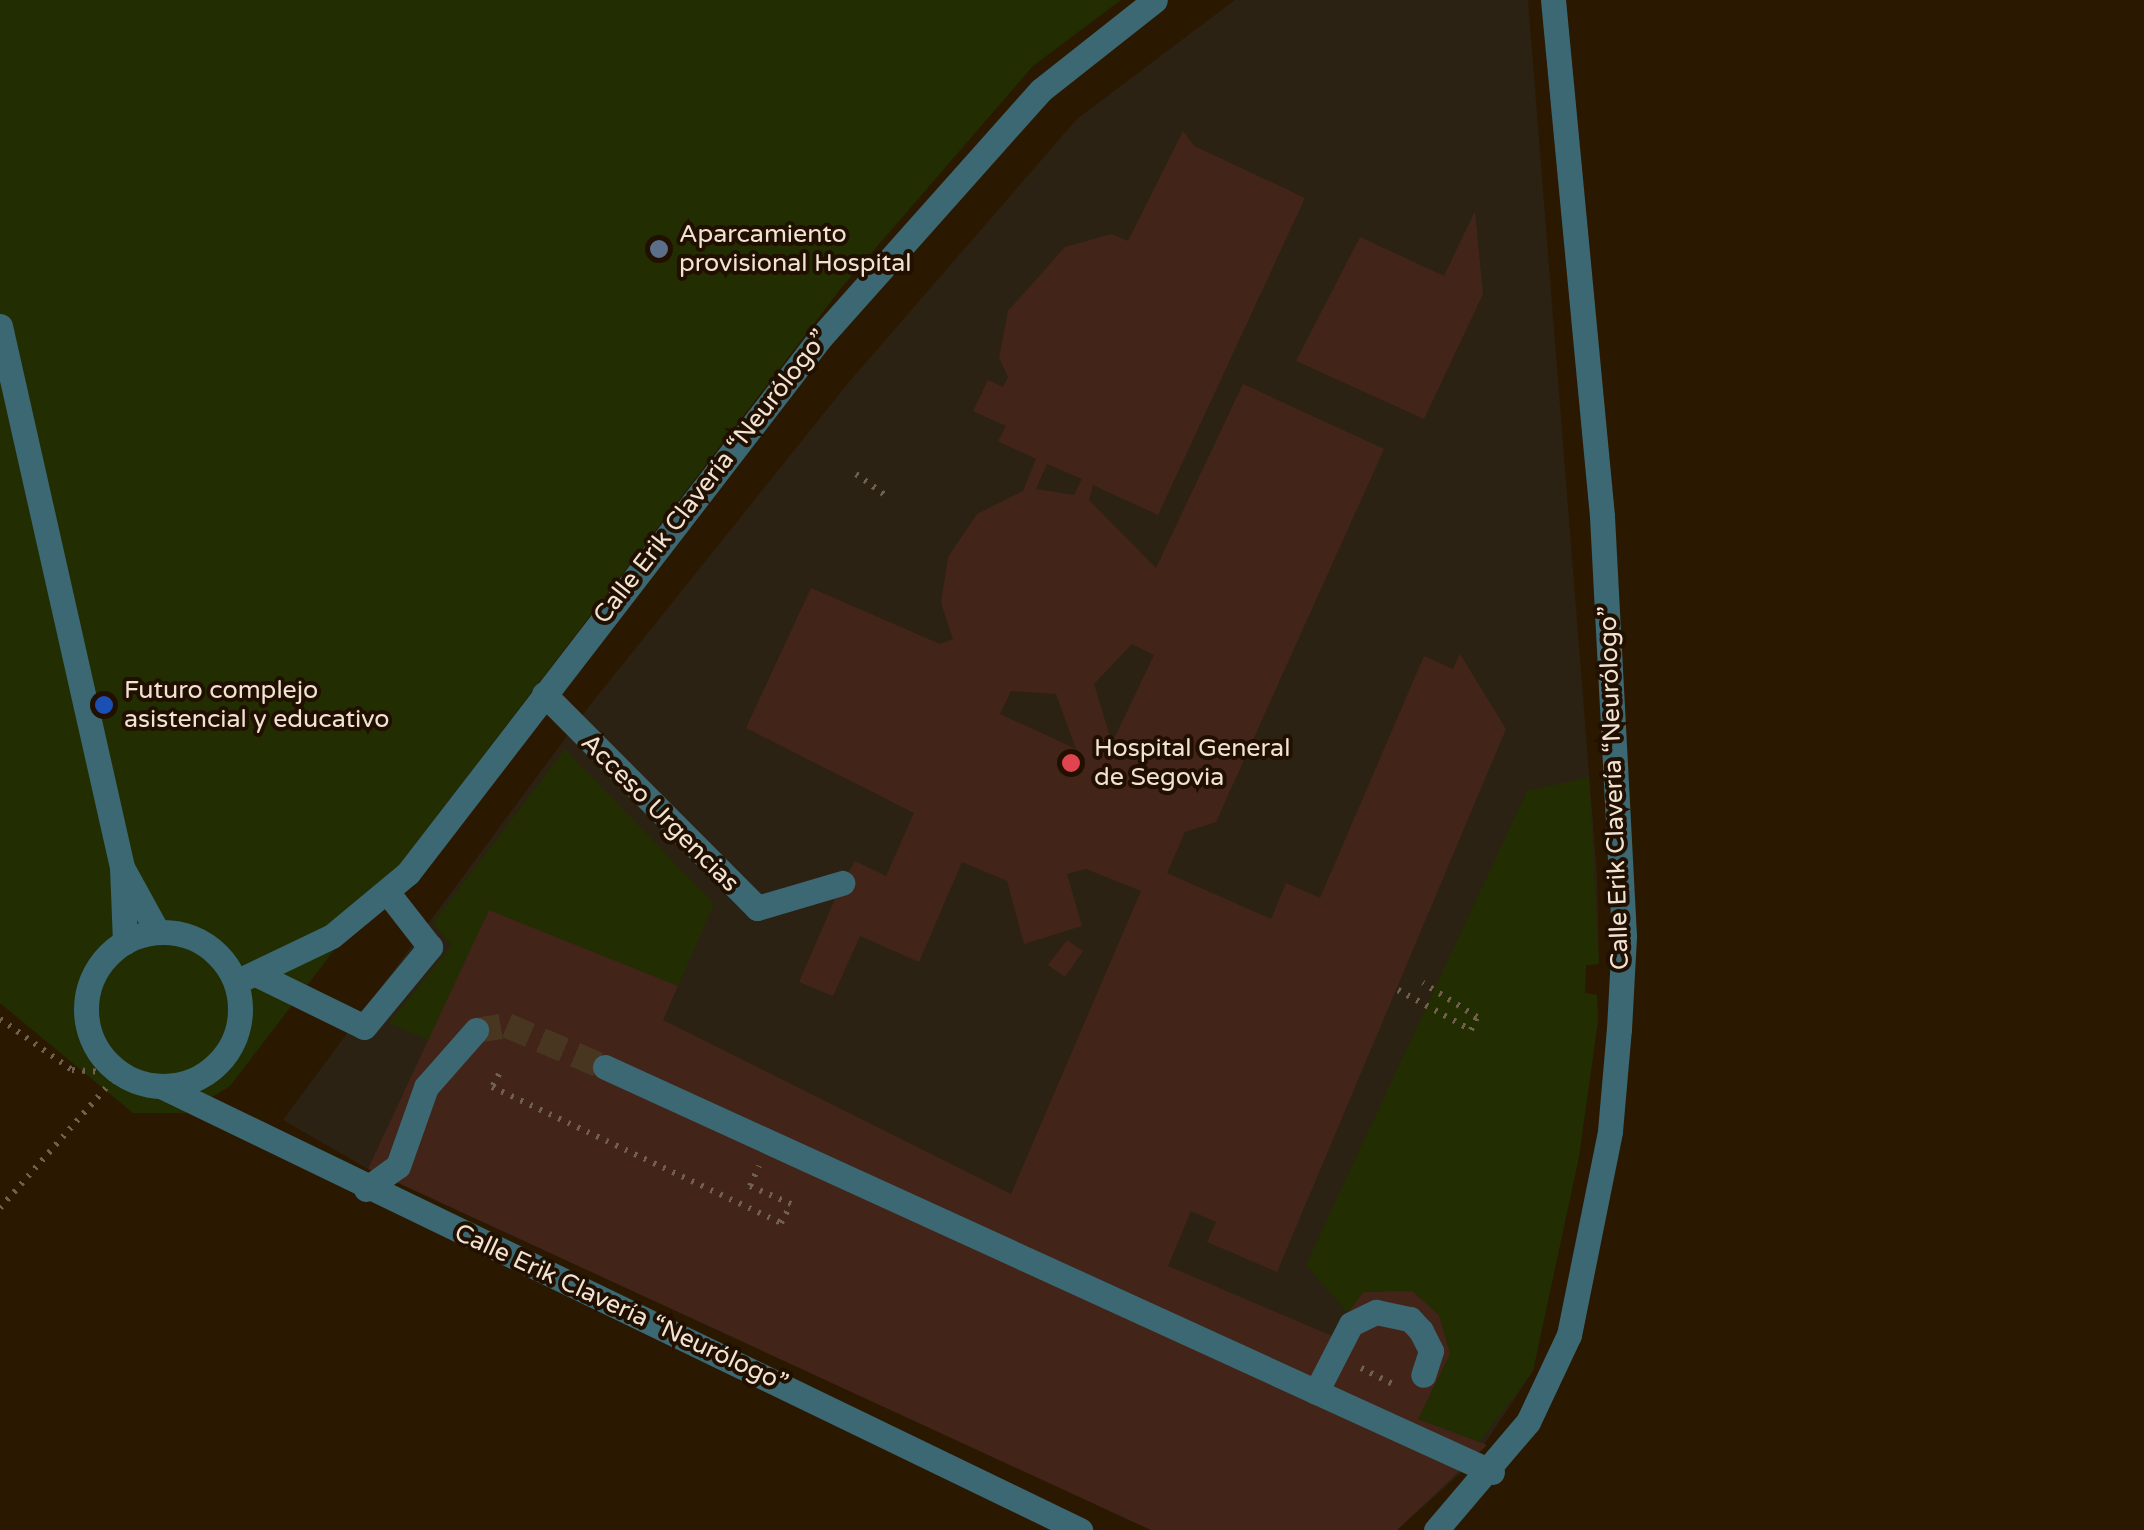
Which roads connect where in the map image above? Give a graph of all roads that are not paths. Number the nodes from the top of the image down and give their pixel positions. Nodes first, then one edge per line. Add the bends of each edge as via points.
1 (1155, 0) edge
2 (1553, 0) edge
3 (0, 326) edge
4 (544, 694) junction
5 (122, 866) junction
6 (842, 883) dead end
7 (388, 893) junction
8 (156, 932) junction
9 (124, 942) junction
10 (218, 954) junction
11 (281, 963) junction
12 (246, 978) junction
13 (476, 1030) dead end
14 (605, 1067) tunnel mouth
15 (161, 1086) junction
16 (366, 1189) junction
17 (1423, 1375) dead end
18 (1316, 1392) junction
19 (1492, 1472) junction
20 (1080, 1530) edge
21 (1436, 1530) edge

1 - 4 street, Calle Erik Clavería “Neurólogo” via 1054,78 760,410
2 - 19 street, Calle Erik Clavería “Neurólogo” via 1602,516 1624,936 1610,1131 1584,1272 1553,1377
3 - 5 street
4 - 6 street, Acceso Urgencias via 758,908
4 - 7 street, Calle Erik Clavería “Neurólogo”
5 - 8 street
5 - 9 street
7 - 11 street, Calle Erik Clavería “Neurólogo”
7 - 12 street via 430,947 364,1028
8 - 9 street
8 - 10 street via 190,936
9 - 15 street via 100,964 85,1012 92,1040 120,1073
10 - 11 street
10 - 12 street
11 - 12 street, Calle Erik Clavería “Neurólogo”
12 - 15 street via 225,1056 190,1081
13 - 16 street via 438,1083 434,1114 422,1117 398,1166
14 - 18 street
15 - 16 street, Calle Erik Clavería “Neurólogo”
16 - 20 street, Calle Erik Clavería “Neurólogo”
17 - 18 street via 1432,1351 1421,1331 1410,1319 1376,1312 1351,1324
18 - 19 street
19 - 21 street, Calle Erik Clavería “Neurólogo”

